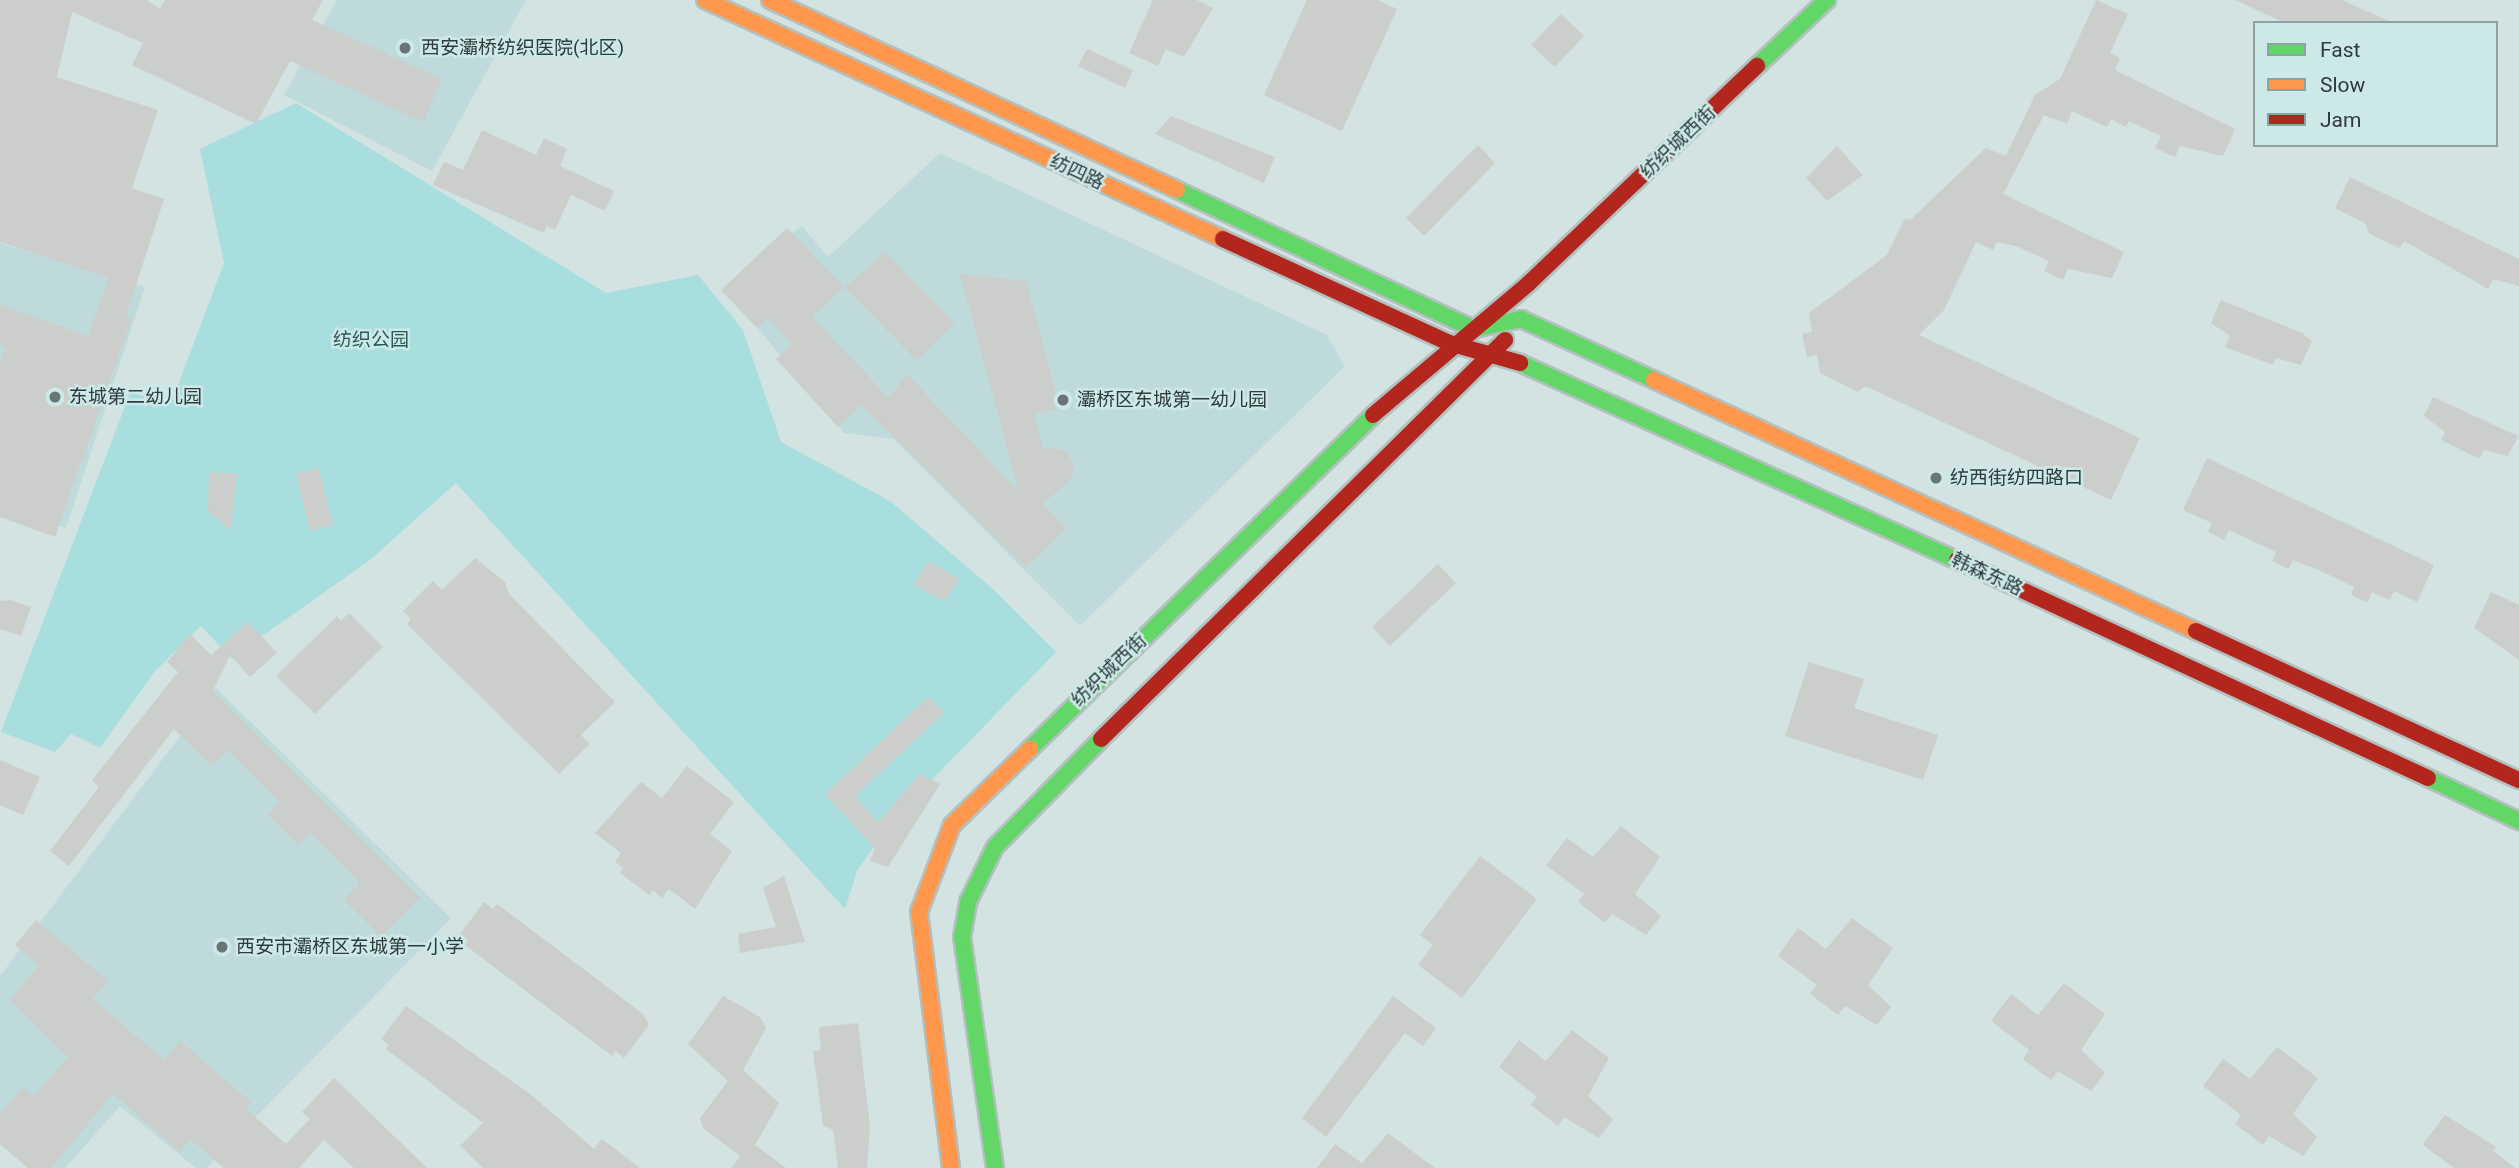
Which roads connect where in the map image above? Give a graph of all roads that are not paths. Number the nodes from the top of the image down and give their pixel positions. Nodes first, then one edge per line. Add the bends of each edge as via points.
1 (705, 0) edge
2 (770, 0) edge
3 (1827, 0) edge
4 (1529, 283) junction
5 (1521, 319) junction
6 (1474, 329) junction
7 (1448, 343) junction
8 (1496, 352) junction
9 (2519, 780) edge
10 (2519, 821) edge
11 (951, 1168) edge
12 (995, 1168) edge

1 - 7 main road, 纺四路
2 - 6 main road, 纺四路
3 - 4 main road, 纺织城西街
4 - 5 main road
4 - 6 main road, 纺织城西街
5 - 6 main road
5 - 8 main road
5 - 9 main road, 韩森东路
6 - 7 main road, 纺织城西街
7 - 8 main road, 韩森东路
7 - 11 main road, 纺织城西街 via 952,825 919,912
8 - 10 main road, 韩森东路
8 - 12 main road via 1310,526 995,847 968,902 962,937

